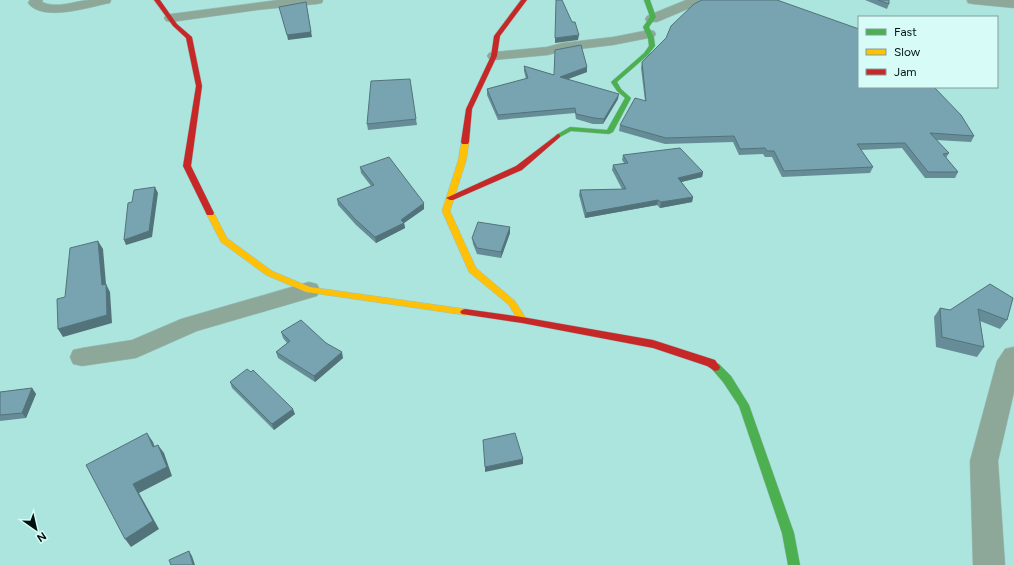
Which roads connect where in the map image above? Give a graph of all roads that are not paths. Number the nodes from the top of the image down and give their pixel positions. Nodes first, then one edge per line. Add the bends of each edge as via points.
1 (37, 0) edge
2 (105, 0) edge
3 (157, 0) edge
4 (317, 0) edge
5 (524, 0) edge
6 (648, 0) edge
7 (697, 0) edge
8 (973, 0) edge
9 (1014, 4) edge
10 (171, 18) junction
11 (652, 19) junction
12 (649, 34) junction
13 (494, 56) junction
14 (450, 198) junction
15 (309, 290) junction
16 (522, 320) junction
17 (1014, 356) edge
18 (82, 357) dead end
19 (794, 565) edge
20 (989, 565) edge

1 - 2 street via 34,3 40,8 54,9
3 - 10 street
4 - 10 street
5 - 13 street via 497,36
6 - 11 street
7 - 11 street
8 - 9 street
10 - 15 street via 188,37 199,86 187,166 224,240 270,273
11 - 12 street via 646,27
12 - 13 street via 562,47 548,52
12 - 14 street via 652,46 614,82 628,98 609,132 570,129 519,168
13 - 14 street via 469,109 462,161
14 - 16 street via 446,211 472,270 512,303
15 - 16 street
15 - 18 street via 189,325 136,349
16 - 19 street via 653,344 711,363 727,379 744,405 788,533
17 - 20 street via 1009,361 984,462

